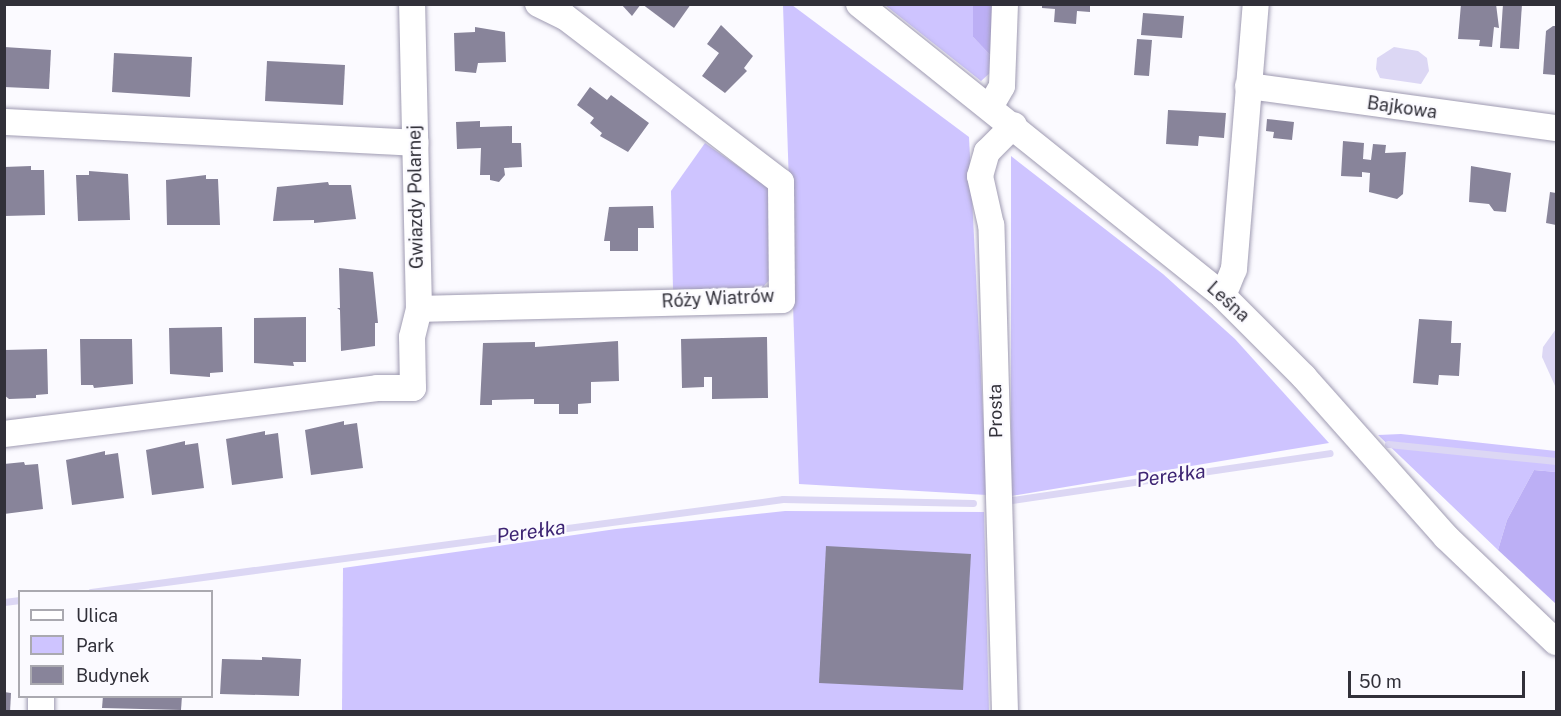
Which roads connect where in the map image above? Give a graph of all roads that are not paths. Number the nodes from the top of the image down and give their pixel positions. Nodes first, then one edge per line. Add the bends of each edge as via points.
1 (412, 4) edge
2 (538, 4) edge
3 (860, 4) edge
4 (1005, 4) edge
5 (1256, 4) edge
6 (1248, 86) junction
7 (990, 107) junction
8 (4, 122) edge
9 (1014, 125) junction
10 (1557, 128) edge
11 (415, 143) junction
12 (1222, 296) junction
13 (419, 309) junction
14 (4, 434) edge
15 (1557, 642) edge
16 (1005, 711) edge

1 - 11 street, Gwiazdy Polarnej
2 - 13 street, Róży Wiatrów via 565,17 781,182 782,300
3 - 7 street, Leśna
4 - 7 street via 1002,86
5 - 6 street
6 - 10 street, Bajkowa
6 - 12 street via 1234,269
7 - 9 street, Leśna
8 - 11 street
9 - 12 street, Leśna
9 - 16 street, Prosta via 987,152 980,182 991,225
11 - 13 street, Gwiazdy Polarnej
12 - 15 street, Leśna via 1304,377 1446,537
13 - 14 street, Gwiazdy Polarnej via 412,337 413,388 377,388

